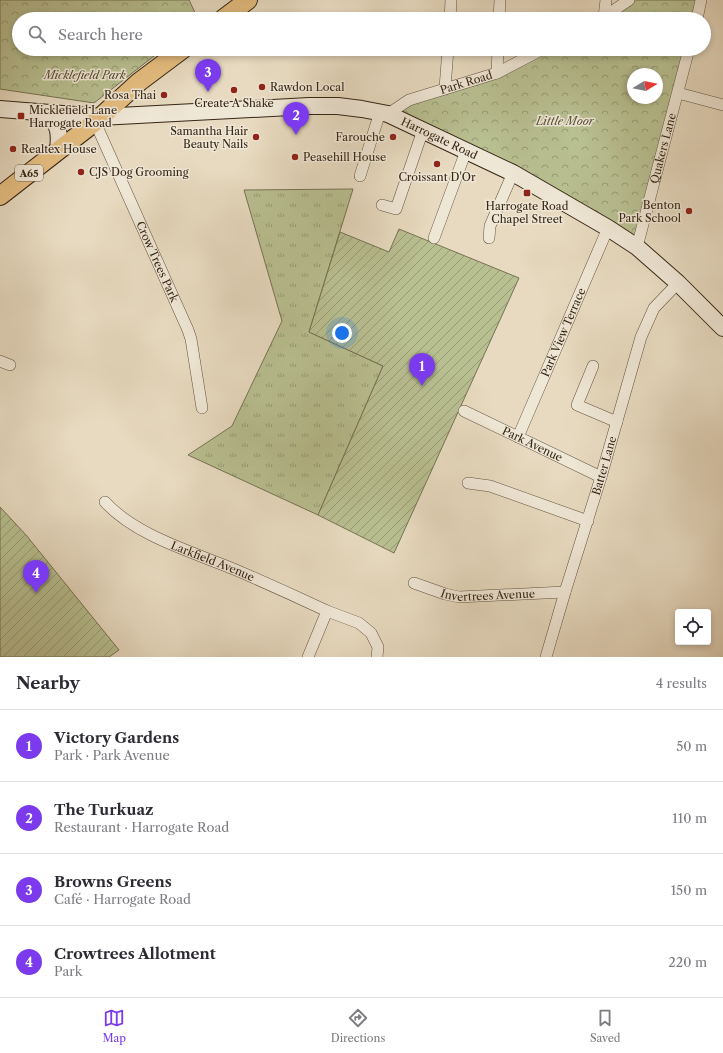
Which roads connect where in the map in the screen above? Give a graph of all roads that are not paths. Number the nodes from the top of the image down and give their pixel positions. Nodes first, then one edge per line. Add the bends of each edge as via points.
1 (248, 0) edge
2 (451, 0) edge
3 (500, 0) edge
4 (606, 0) edge
5 (629, 0) edge
6 (701, 0) edge
7 (232, 12) edge
8 (450, 12) edge
9 (499, 12) edge
10 (604, 12) edge
11 (612, 12) edge
12 (698, 12) edge
13 (174, 56) edge
14 (448, 56) edge
15 (498, 56) edge
16 (530, 56) edge
17 (687, 56) edge
18 (497, 73) junction
19 (446, 88) junction
20 (678, 93) junction
21 (723, 105) edge
22 (0, 109) edge
23 (49, 113) junction
24 (384, 113) junction
25 (98, 119) junction
26 (423, 130) junction
27 (58, 150) junction
28 (466, 151) junction
29 (512, 173) junction
30 (360, 176) dead end
31 (0, 196) edge
32 (382, 205) dead end
33 (608, 228) junction
34 (434, 238) dead end
35 (489, 238) dead end
36 (637, 247) junction
37 (678, 283) junction
38 (723, 328) edge
39 (593, 366) dead end
40 (202, 408) dead end
41 (464, 411) dead end
42 (617, 422) junction
43 (518, 437) junction
44 (601, 477) junction
45 (468, 483) dead end
46 (105, 502) dead end
47 (588, 521) junction
48 (414, 583) dead end
49 (565, 592) junction
50 (327, 611) junction
51 (550, 656) edge
52 (308, 657) edge
53 (377, 657) edge

1 - 7 main road
2 - 8 street
3 - 9 street
4 - 10 street
5 - 11 street
6 - 12 street
13 - 25 main road, A65 via 139,82
14 - 19 street
15 - 18 street
16 - 18 street, Park Road
17 - 20 street, Quakers Lane
18 - 19 street, Park Road
19 - 24 street, Park Road via 409,100
20 - 21 street
20 - 36 street, Quakers Lane
22 - 23 main road, Harrogate Road
23 - 25 main road, Harrogate Road
23 - 27 main road via 59,130
24 - 25 main road, Harrogate Road via 344,107 309,106
24 - 26 main road, Harrogate Road
24 - 30 street
25 - 27 main road, A65
25 - 40 street, Crow Trees Park via 188,330
26 - 28 main road, Harrogate Road
26 - 32 street via 396,209
27 - 31 main road, A65
28 - 29 main road, Harrogate Road
28 - 34 street
29 - 33 main road, Harrogate Road
29 - 35 street via 490,226
33 - 36 main road, Harrogate Road
33 - 43 street, Park View Terrace
36 - 37 main road, Harrogate Road
37 - 38 main road, Harrogate Road
37 - 42 street, Batter Lane via 654,308 641,337
39 - 42 street via 576,404
41 - 43 street, Park Avenue
42 - 44 street, Batter Lane
43 - 44 street, Park Avenue
44 - 47 street, Batter Lane
45 - 47 street via 490,486
46 - 50 street, Larkfield Avenue via 114,511 162,540
47 - 49 street, Batter Lane
48 - 49 street, Invertrees Avenue via 459,597
49 - 51 street, Batter Lane
50 - 52 street
50 - 53 street, Larkfield Avenue via 359,623 371,633 378,647

